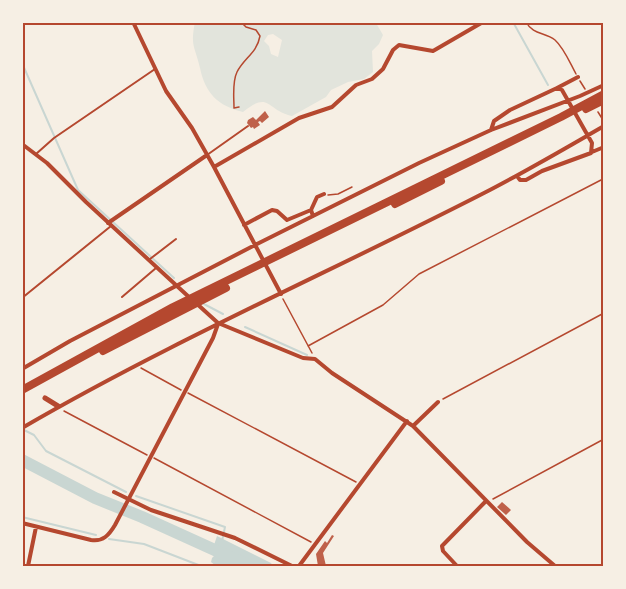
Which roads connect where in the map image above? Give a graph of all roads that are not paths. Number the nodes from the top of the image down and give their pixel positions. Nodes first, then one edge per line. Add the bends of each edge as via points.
1 (134, 22) edge
2 (483, 22) edge
3 (474, 25) edge
4 (155, 69) junction
5 (578, 77) road end
6 (603, 85) edge
7 (557, 88) junction
8 (603, 94) edge
9 (603, 100) edge
10 (562, 118) junction
11 (248, 126) dead end
12 (603, 126) edge
13 (491, 130) junction
14 (22, 144) edge
15 (603, 147) edge
16 (591, 153) junction
17 (36, 155) junction
18 (207, 155) junction
19 (214, 167) junction
20 (517, 176) junction
21 (324, 195) road end
22 (311, 210) junction
23 (314, 216) junction
24 (110, 222) junction
25 (244, 225) junction
26 (176, 239) dead end
27 (255, 245) junction
28 (150, 258) junction
29 (157, 268) junction
30 (177, 286) junction
31 (281, 294) junction
32 (122, 297) dead end
33 (22, 298) edge
34 (218, 323) junction
35 (22, 369) edge
36 (22, 392) edge
37 (45, 398) dead end
38 (438, 402) road end
39 (58, 406) junction
40 (407, 421) junction
41 (413, 426) junction
42 (22, 428) edge
43 (114, 492) dead end
44 (128, 500) junction
45 (487, 502) junction
46 (22, 523) edge
47 (36, 527) junction
48 (28, 567) edge
49 (292, 567) edge
50 (299, 567) edge
51 (457, 567) edge
52 (555, 567) edge

1 - 4 street
2 - 3 street
3 - 19 street via 433,51 399,45 383,69 356,85 332,107 299,118
4 - 17 lane
4 - 18 street
5 - 7 street
6 - 13 street
7 - 13 street via 510,110 494,121
7 - 16 street via 562,90 592,143
8 - 10 highway
9 - 10 highway
10 - 36 highway via 175,310
11 - 18 lane
12 - 20 street
13 - 23 street
14 - 17 street
15 - 16 street
16 - 20 street via 526,180
17 - 24 street
18 - 19 street
18 - 24 street
19 - 25 street
20 - 31 street
21 - 22 street via 317,197
22 - 23 street
22 - 25 street via 287,220 272,210
23 - 27 street
24 - 28 street
24 - 33 lane
25 - 27 street
26 - 28 lane
27 - 30 street
27 - 31 street
28 - 29 street
29 - 30 street
29 - 32 lane
30 - 34 street
30 - 35 street
31 - 34 street
34 - 39 street
34 - 40 street via 303,358 315,359
34 - 44 street
37 - 39 street
38 - 41 street
39 - 42 street
40 - 41 street
40 - 50 street
41 - 45 street
43 - 44 street
44 - 47 street via 115,525 98,541
44 - 49 street via 235,538
45 - 51 street via 442,546
45 - 52 street
46 - 47 street
47 - 48 street

